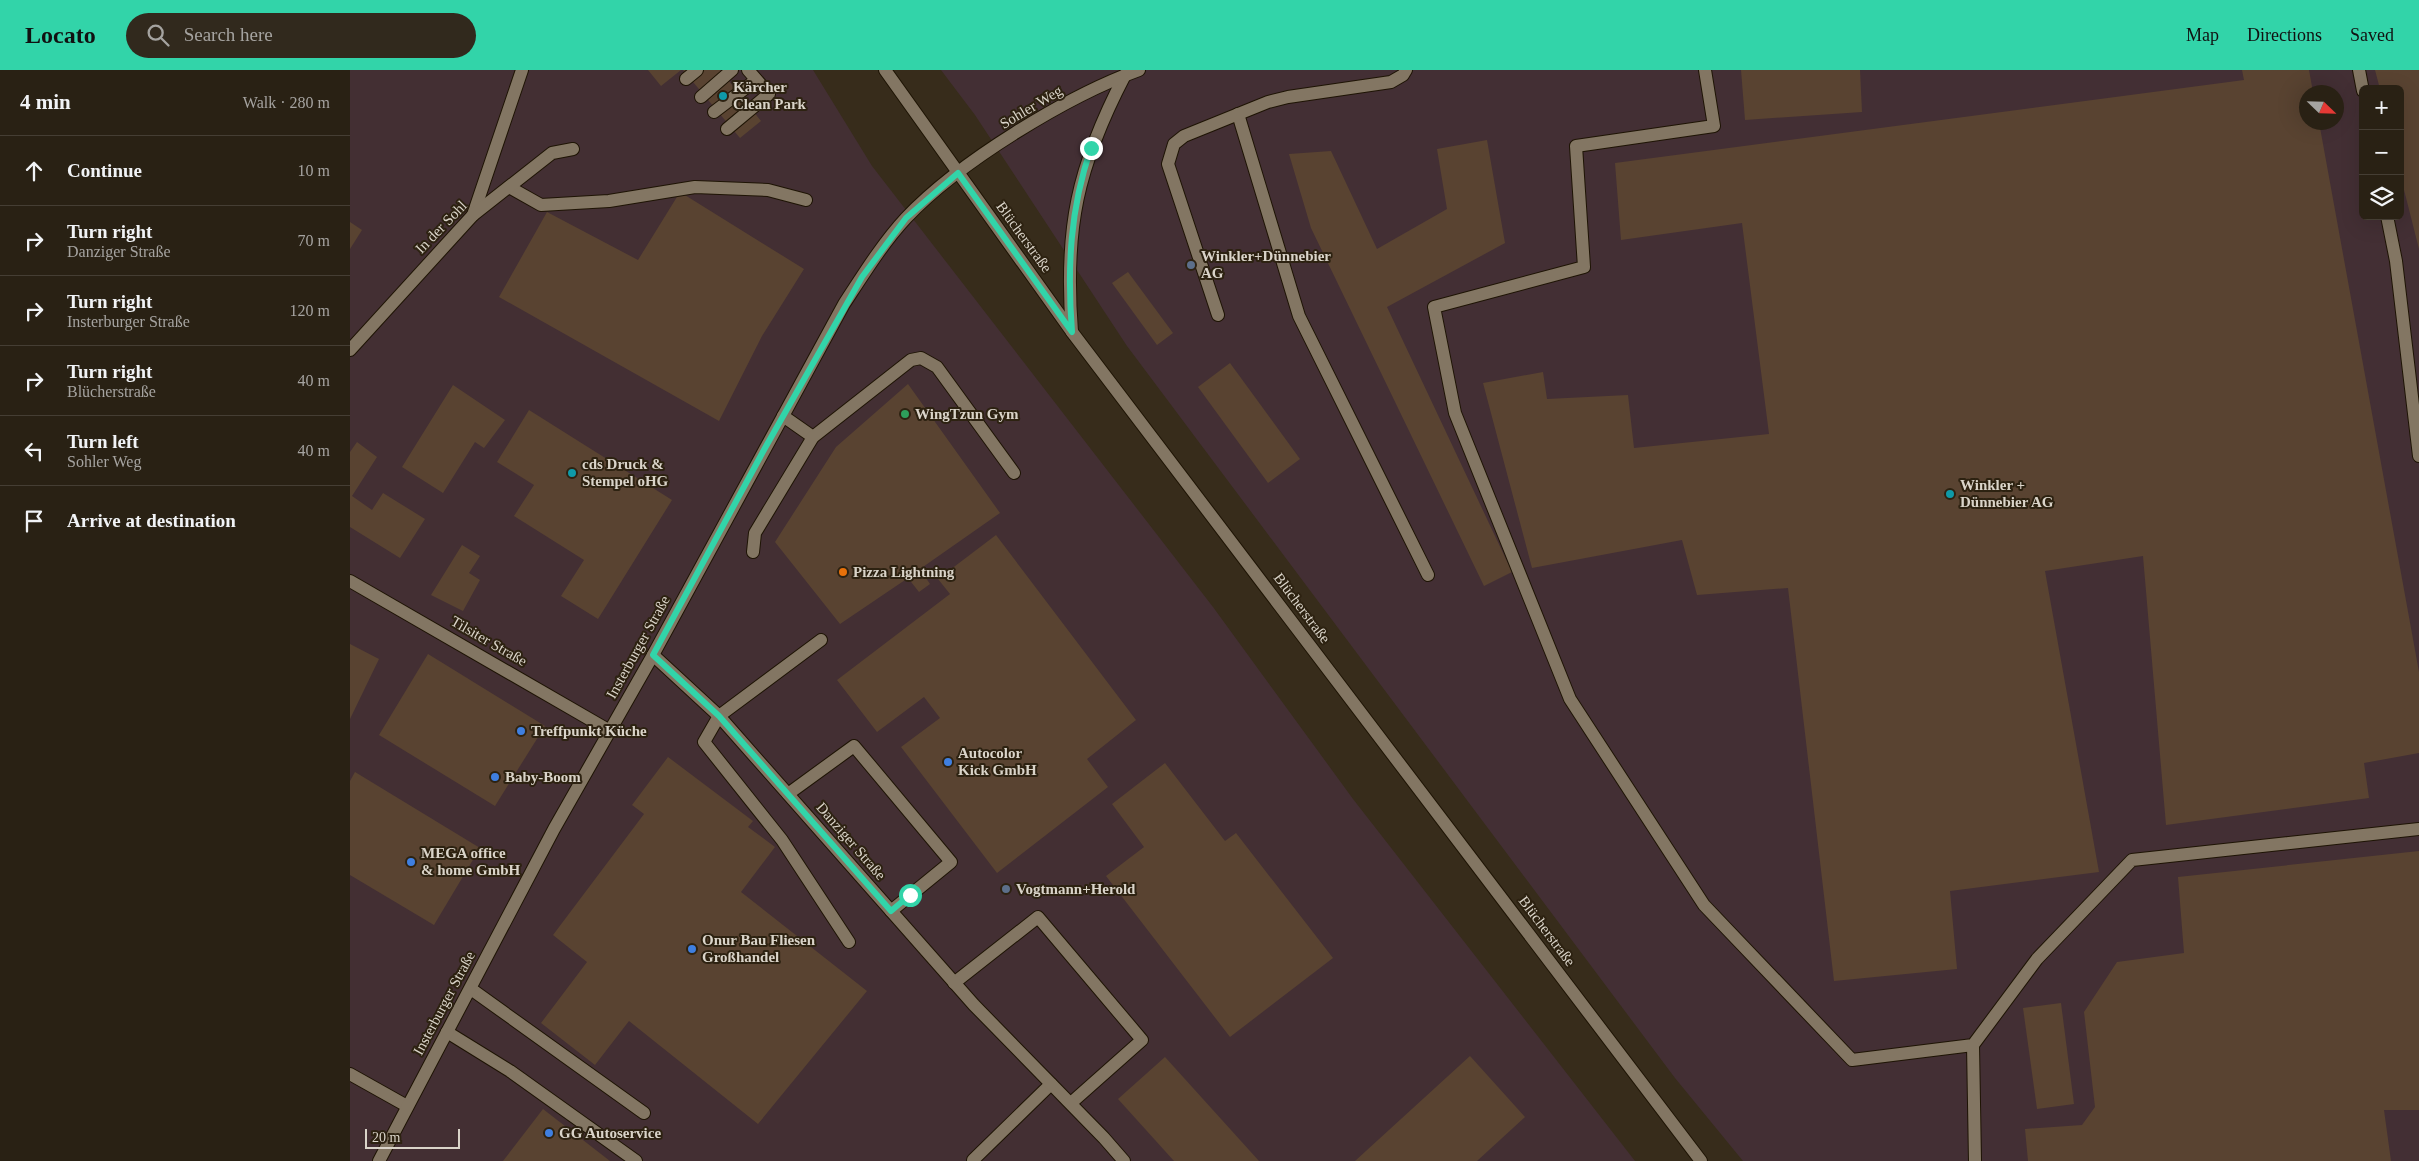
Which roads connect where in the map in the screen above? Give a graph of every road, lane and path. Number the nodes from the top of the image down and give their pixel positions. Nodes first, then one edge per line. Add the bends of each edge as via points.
1 (522, 70) edge
2 (697, 70) edge
3 (732, 70) edge
4 (885, 70) edge
5 (1139, 70) edge
6 (1406, 70) edge
7 (1705, 70) edge
8 (2359, 70) edge
9 (752, 75) edge
10 (1125, 75) junction
11 (686, 79) dead end
12 (2362, 85) edge
13 (701, 97) dead end
14 (714, 112) dead end
15 (1238, 114) junction
16 (728, 129) dead end
17 (573, 149) dead end
18 (958, 173) junction
19 (509, 187) junction
20 (806, 200) dead end
21 (473, 216) junction
22 (2388, 220) edge
23 (1218, 315) dead end
24 (1072, 332) junction
25 (350, 350) edge
26 (783, 416) junction
27 (814, 437) junction
28 (2419, 456) edge
29 (1014, 473) dead end
30 (753, 552) dead end
31 (1428, 575) dead end
32 (350, 581) edge
33 (821, 640) dead end
34 (653, 655) junction
35 (719, 716) junction
36 (610, 731) junction
37 (788, 794) junction
38 (2419, 829) edge
39 (891, 911) junction
40 (850, 942) dead end
41 (954, 983) junction
42 (471, 990) junction
43 (447, 1032) junction
44 (1973, 1045) junction
45 (350, 1074) edge
46 (1051, 1084) junction
47 (1071, 1103) junction
48 (408, 1106) junction
49 (644, 1113) dead end
50 (973, 1160) edge
51 (379, 1161) edge
52 (636, 1161) edge
53 (1124, 1161) edge
54 (1701, 1161) edge
55 (1975, 1161) edge

1 - 21 street
2 - 11 street
3 - 13 street
4 - 18 street, Blücherstraße
5 - 10 street, Sohler Weg
6 - 15 street via 1403,76 1391,82 1288,97
7 - 44 street via 1714,126 1576,146 1584,267 1434,307 1455,413 1570,699 1704,905 1852,1060
8 - 12 street
9 - 14 street
9 - 16 street via 769,94
10 - 18 street, Sohler Weg via 1038,120
10 - 24 street via 1091,148 1078,191 1069,264
15 - 23 street via 1184,136 1174,144 1168,164
15 - 31 street via 1299,316
17 - 19 street, In der Sohl via 552,153
18 - 24 street, Blücherstraße
18 - 26 street, Insterburger Straße via 906,218 876,257 844,304
19 - 20 street via 541,205 609,201 695,187 768,190
19 - 21 street, In der Sohl
21 - 25 street, In der Sohl
22 - 28 street via 2396,262
24 - 54 street, Blücherstraße
26 - 27 street
26 - 34 street, Insterburger Straße
27 - 29 street via 911,360 921,358 937,367
27 - 30 street via 756,533
32 - 36 street, Tilsiter Straße
33 - 35 street
34 - 35 street, Danziger Straße
34 - 36 street, Insterburger Straße
35 - 37 street, Danziger Straße
35 - 40 street via 704,742 782,840
36 - 42 street, Insterburger Straße via 554,829
37 - 39 street, Danziger Straße
37 - 39 street via 854,746 951,862
38 - 44 street via 2132,860 2037,958
39 - 41 street, Danziger Straße
41 - 46 street, Danziger Straße
41 - 47 street via 1038,917 1142,1040
42 - 43 street, Insterburger Straße
42 - 49 street
43 - 48 street, Insterburger Straße
43 - 52 street via 510,1071
44 - 55 street
45 - 48 street
46 - 47 street, Danziger Straße
46 - 50 street
47 - 53 street, Danziger Straße
48 - 51 street, Insterburger Straße

